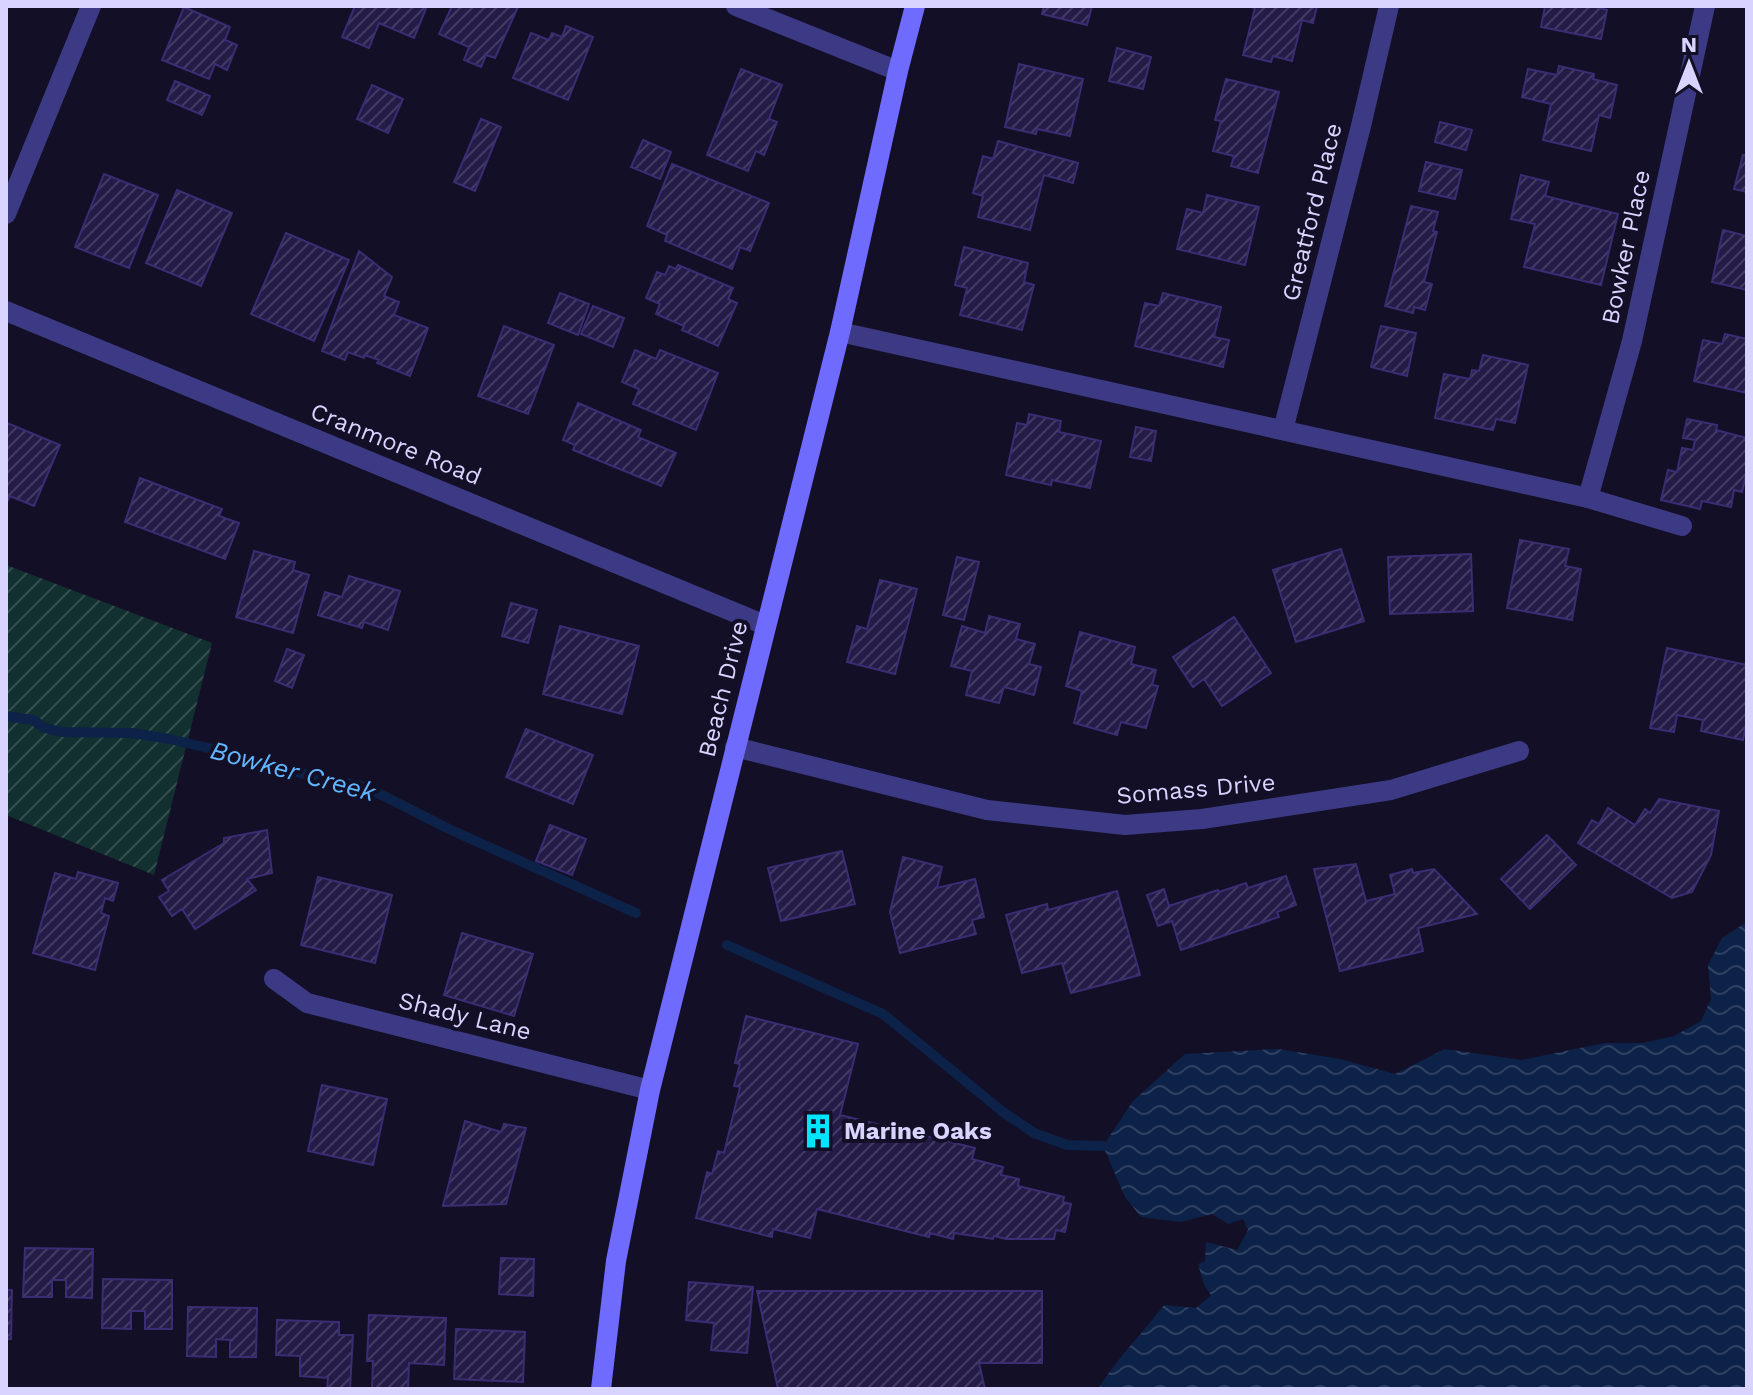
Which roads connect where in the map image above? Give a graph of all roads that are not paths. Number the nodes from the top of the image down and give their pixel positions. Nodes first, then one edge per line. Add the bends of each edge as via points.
1 (91, 6) edge
2 (736, 6) edge
3 (915, 6) edge
4 (1389, 6) edge
5 (1705, 6) edge
6 (898, 71) junction
7 (6, 214) edge
8 (6, 311) edge
9 (840, 332) junction
10 (1283, 430) junction
11 (1588, 498) junction
12 (1682, 526) dead end
13 (765, 625) junction
14 (735, 747) junction
15 (1519, 751) dead end
16 (274, 979) dead end
17 (650, 1090) junction
18 (601, 1389) edge

1 - 7 street
2 - 6 street
3 - 6 main road, Beach Drive
4 - 10 street, Greatford Place
5 - 11 street, Bowker Place via 1632,341
6 - 9 main road, Beach Drive
8 - 13 street, Cranmore Road
9 - 10 street
9 - 13 main road, Beach Drive
10 - 11 street
11 - 12 street
13 - 14 main road, Beach Drive
14 - 15 street, Somass Drive via 987,810 1125,825 1202,819 1391,790
14 - 17 main road, Beach Drive
16 - 17 street, Shady Lane via 307,1003
17 - 18 main road, Beach Drive via 616,1261

